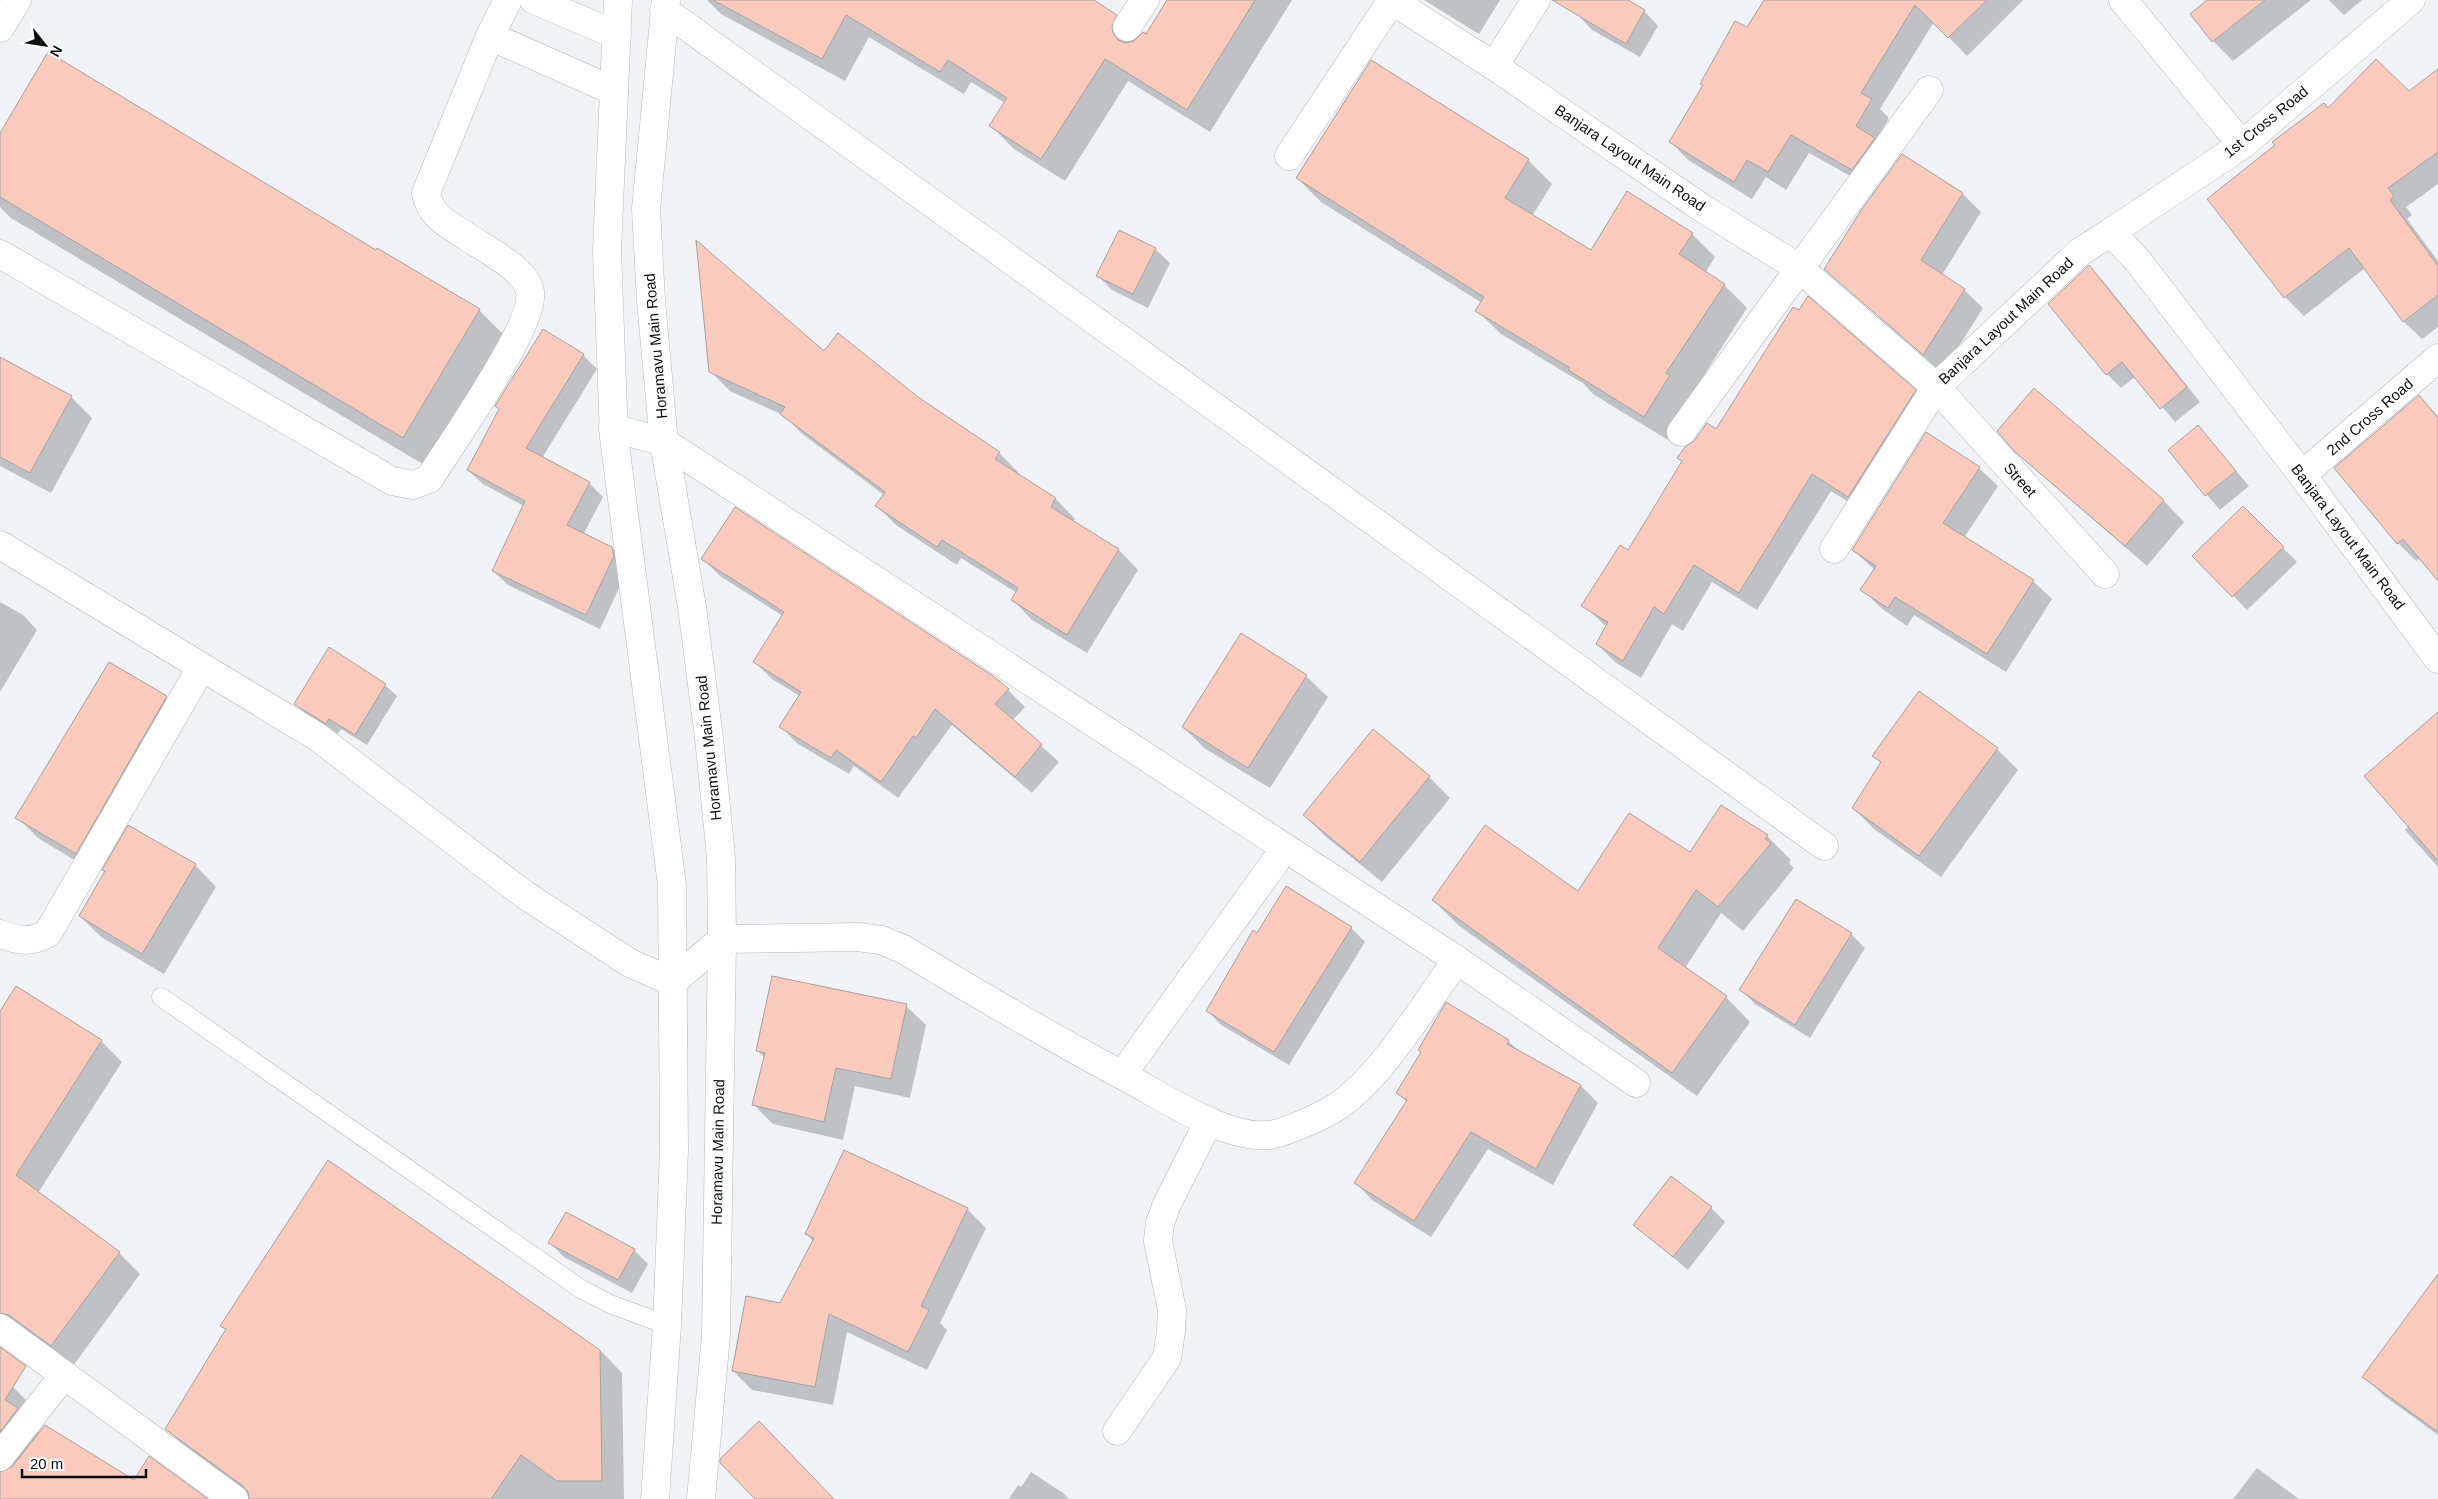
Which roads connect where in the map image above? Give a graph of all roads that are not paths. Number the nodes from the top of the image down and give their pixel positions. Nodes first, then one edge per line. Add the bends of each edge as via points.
1 (18, 0) edge
2 (508, 0) edge
3 (534, 0) edge
4 (618, 0) edge
5 (1145, 0) edge
6 (1392, 0) edge
7 (1536, 0) edge
8 (2123, 0) edge
9 (2411, 0) edge
10 (665, 5) edge
11 (1127, 27) dead end
12 (0, 28) edge
13 (617, 35) junction
14 (490, 36) junction
15 (1494, 66) junction
16 (1929, 90) dead end
17 (614, 91) junction
18 (2242, 145) junction
19 (1289, 156) dead end
20 (2111, 232) junction
21 (0, 254) edge
22 (1799, 268) junction
23 (2438, 358) edge
24 (1936, 387) junction
25 (613, 428) junction
26 (1681, 432) dead end
27 (664, 442) junction
28 (2302, 475) junction
29 (0, 545) edge
30 (1834, 550) dead end
31 (2105, 574) dead end
32 (2438, 658) edge
33 (200, 668) junction
34 (1824, 846) dead end
35 (1285, 848) junction
36 (0, 934) edge
37 (722, 939) junction
38 (1457, 960) junction
39 (673, 982) junction
40 (160, 996) dead end
41 (1122, 1075) junction
42 (1636, 1083) dead end
43 (1209, 1121) junction
44 (667, 1324) junction
45 (0, 1328) edge
46 (64, 1375) junction
47 (1117, 1431) dead end
48 (0, 1457) edge
49 (220, 1495) edge
50 (655, 1499) edge
51 (701, 1499) edge

1 - 12 street
2 - 14 street
3 - 13 street
4 - 13 street
5 - 11 street
6 - 15 street, Banjara Layout Main Road
6 - 19 street
7 - 15 street
8 - 18 street
9 - 18 street, 1st Cross Road
10 - 27 street, Horamavu Main Road via 646,209
10 - 34 street
13 - 17 street
14 - 17 street
14 - 21 street via 426,193 428,203 439,218 513,267 523,278 530,292 529,312 501,366 429,478 413,485 392,480
15 - 22 street, Banjara Layout Main Road via 1702,208
16 - 22 street
17 - 25 street via 608,250
18 - 20 street, 1st Cross Road
20 - 24 street, Banjara Layout Main Road via 2080,252
20 - 28 street, Banjara Layout Main Road via 2138,261
22 - 24 street, Banjara Layout Main Road
22 - 26 street
23 - 28 street, 2nd Cross Road
24 - 30 street
24 - 31 street, Street
25 - 27 street
25 - 39 street via 672,885
27 - 35 street
27 - 37 street, Horamavu Main Road via 692,607 709,738 721,857
28 - 32 street, Banjara Layout Main Road
29 - 33 street
33 - 36 street via 48,932 36,940 19,941
33 - 39 street via 316,736 525,895 630,963
35 - 38 street
35 - 41 street
37 - 39 street
37 - 41 street via 858,937 881,940 903,949 1037,1030
37 - 51 street, Horamavu Main Road via 716,1335
38 - 42 street
38 - 43 street via 1371,1079 1337,1107 1269,1135 1242,1132
39 - 44 street via 674,1150
40 - 44 lane via 581,1289 610,1304
41 - 43 street
43 - 47 street via 1160,1223 1158,1241 1172,1310 1166,1358
44 - 50 street
45 - 46 street
46 - 48 street
46 - 49 street

